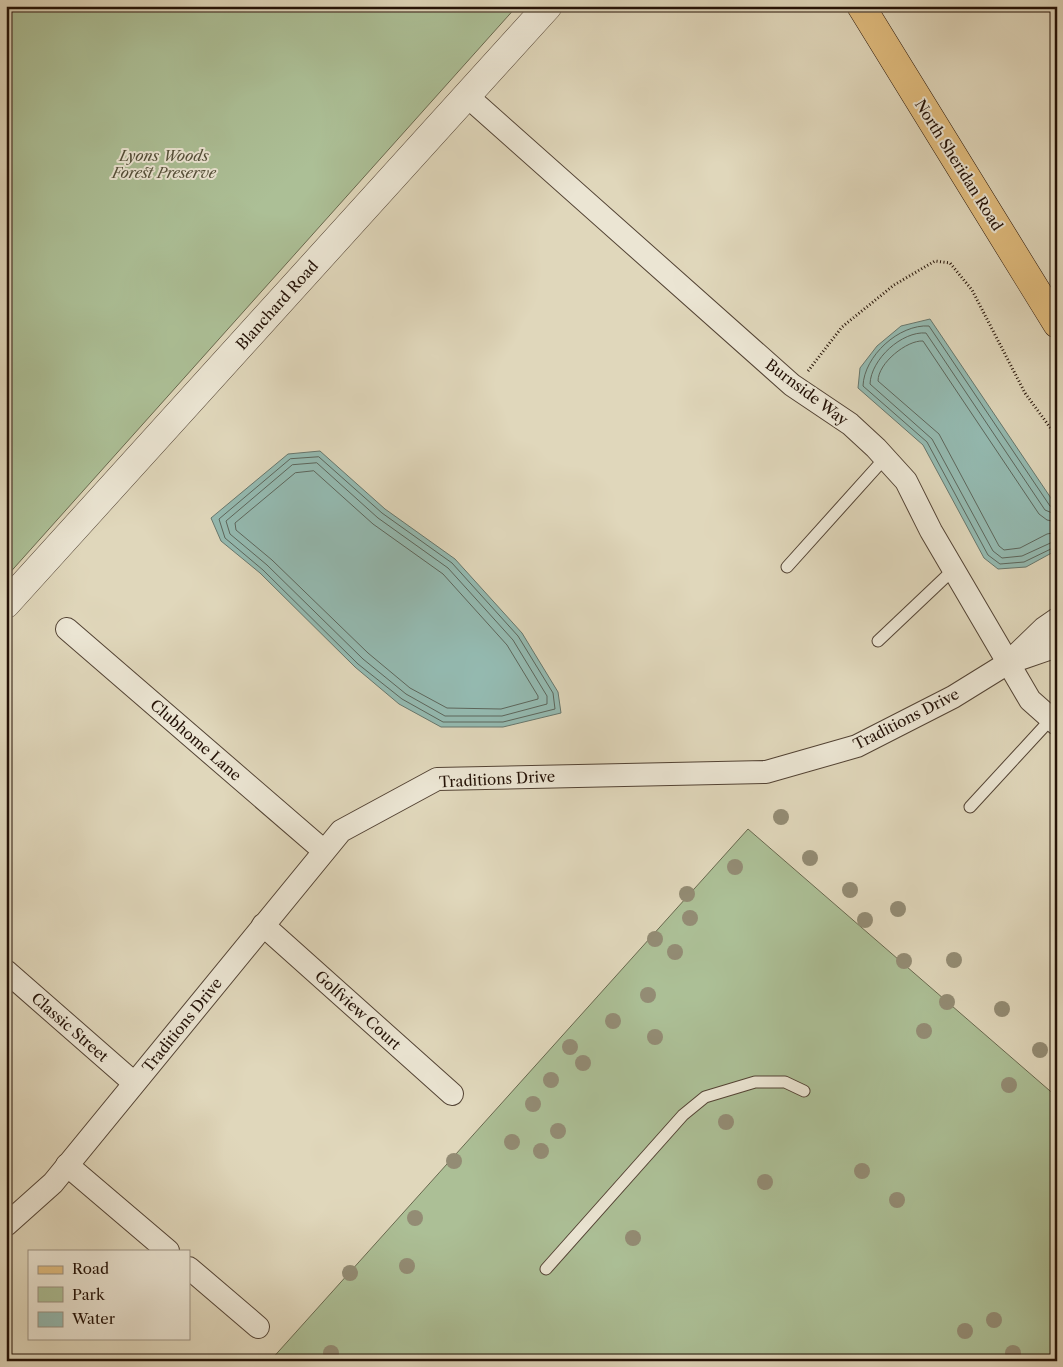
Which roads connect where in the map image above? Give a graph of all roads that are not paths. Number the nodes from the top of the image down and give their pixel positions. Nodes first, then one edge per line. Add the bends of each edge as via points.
1 (548, 6) edge
2 (861, 6) edge
3 (467, 96) junction
4 (1057, 324) edge
5 (885, 458) junction
6 (787, 568) dead end
7 (954, 569) junction
8 (6, 604) edge
9 (1057, 619) edge
10 (67, 629) dead end
11 (878, 641) dead end
12 (1057, 646) edge
13 (1008, 663) junction
14 (1054, 721) edge
15 (970, 807) dead end
16 (324, 851) junction
17 (263, 925) junction
18 (6, 971) edge
19 (134, 1083) junction
20 (804, 1091) dead end
21 (452, 1094) dead end
22 (67, 1165) junction
23 (6, 1225) edge
24 (167, 1250) edge
25 (190, 1269) edge
26 (546, 1269) dead end
27 (258, 1327) dead end

1 - 3 street, Blanchard Road
2 - 4 main road, North Sheridan Road
3 - 5 street, Burnside Way via 795,387 850,424
3 - 8 street, Blanchard Road
5 - 6 lane
5 - 7 street, Burnside Way via 906,481
7 - 11 lane
7 - 13 street, Burnside Way
9 - 13 street, Traditions Drive
10 - 16 street, Clubhome Lane
12 - 13 street, Traditions Drive
13 - 14 street, Burnside Way via 1030,700
13 - 16 street, Traditions Drive via 953,697 856,746 766,772 437,780 341,831
14 - 15 lane
16 - 17 street, Traditions Drive
17 - 19 street, Traditions Drive
17 - 21 street, Golfview Court
18 - 19 street, Classic Street
19 - 22 street, Traditions Drive
20 - 26 lane via 785,1082 755,1082 705,1097 683,1114
22 - 23 street, Traditions Drive via 53,1184
22 - 24 street
25 - 27 street

